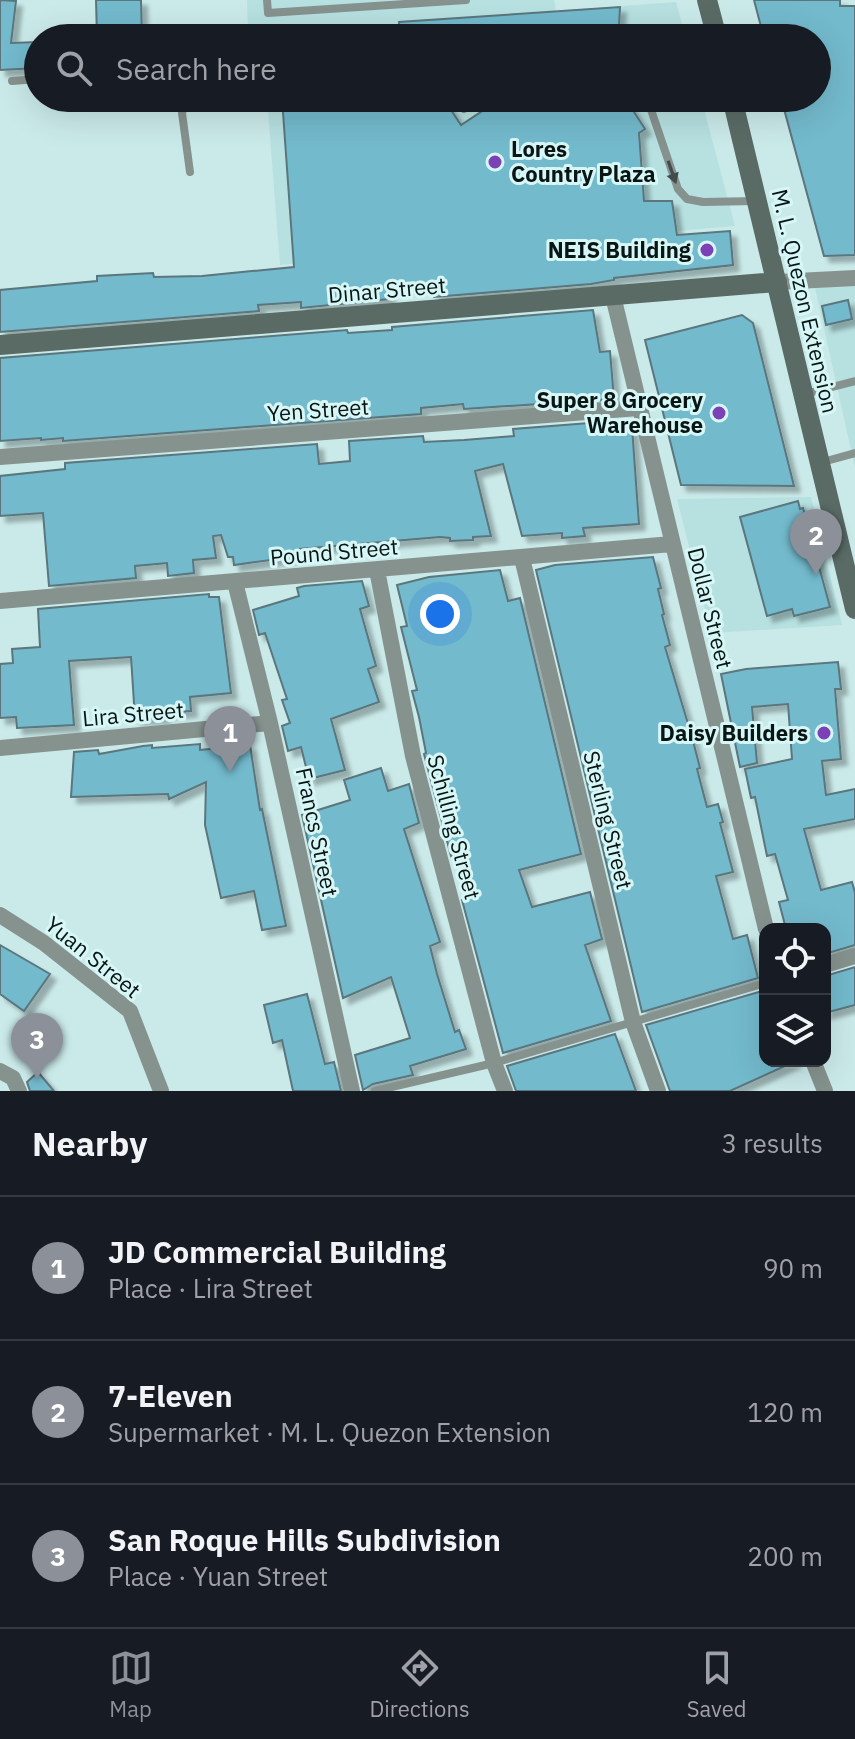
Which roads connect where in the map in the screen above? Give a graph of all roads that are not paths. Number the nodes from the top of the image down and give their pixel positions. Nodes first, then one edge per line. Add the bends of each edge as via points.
1 (267, 0) edge
2 (466, 0) edge
3 (707, 0) edge
4 (713, 24) edge
5 (24, 80) edge
6 (12, 81) dead end
7 (182, 112) edge
8 (652, 112) edge
9 (735, 112) edge
10 (190, 172) dead end
11 (757, 201) junction
12 (855, 278) edge
13 (777, 282) junction
14 (613, 296) junction
15 (0, 345) edge
16 (855, 381) edge
17 (803, 394) junction
18 (639, 408) junction
19 (855, 453) edge
20 (0, 457) edge
21 (819, 463) junction
22 (672, 544) junction
23 (522, 558) junction
24 (377, 570) junction
25 (235, 582) junction
26 (0, 601) edge
27 (855, 609) edge
28 (270, 723) junction
29 (0, 748) edge
30 (0, 915) edge
31 (765, 923) edge
32 (855, 956) edge
33 (831, 963) edge
34 (759, 985) edge
35 (633, 1022) junction
36 (494, 1063) junction
37 (815, 1067) edge
38 (0, 1071) edge
39 (19, 1091) edge
40 (161, 1091) edge
41 (352, 1091) edge
42 (375, 1091) edge
43 (505, 1091) edge
44 (658, 1091) edge
45 (825, 1091) edge

1 - 2 lane via 268,13
3 - 4 street
5 - 6 lane
7 - 10 lane
8 -> 11 lane via 678,189 687,199
9 - 11 street, M. L. Quezon Extension
11 - 13 street, M. L. Quezon Extension
12 - 13 street
13 - 14 street, Dinar Street
13 - 17 street, M. L. Quezon Extension
14 - 15 street, Dinar Street
14 - 18 street, Dollar Street
16 - 17 lane
17 - 21 street, M. L. Quezon Extension
18 - 20 street, Yen Street
18 - 22 street, Dollar Street
19 - 21 lane
21 - 27 street, M. L. Quezon Extension
22 - 23 street, Pound Street
22 - 31 street, Dollar Street
23 - 24 street, Pound Street
23 - 35 street, Sterling Street
24 - 25 street, Pound Street
24 - 36 street, Schilling Street via 413,756
25 - 26 street, Pound Street
25 - 28 street, Francs Street
28 - 29 street, Lira Street
28 - 41 street, Francs Street
30 - 40 street, Yuan Street via 130,1011
32 - 33 street
34 - 35 lane
35 - 36 lane
35 - 44 street, Sterling Street
36 - 42 lane
36 - 43 street, Schilling Street
37 - 45 street
38 - 39 street via 13,1078

